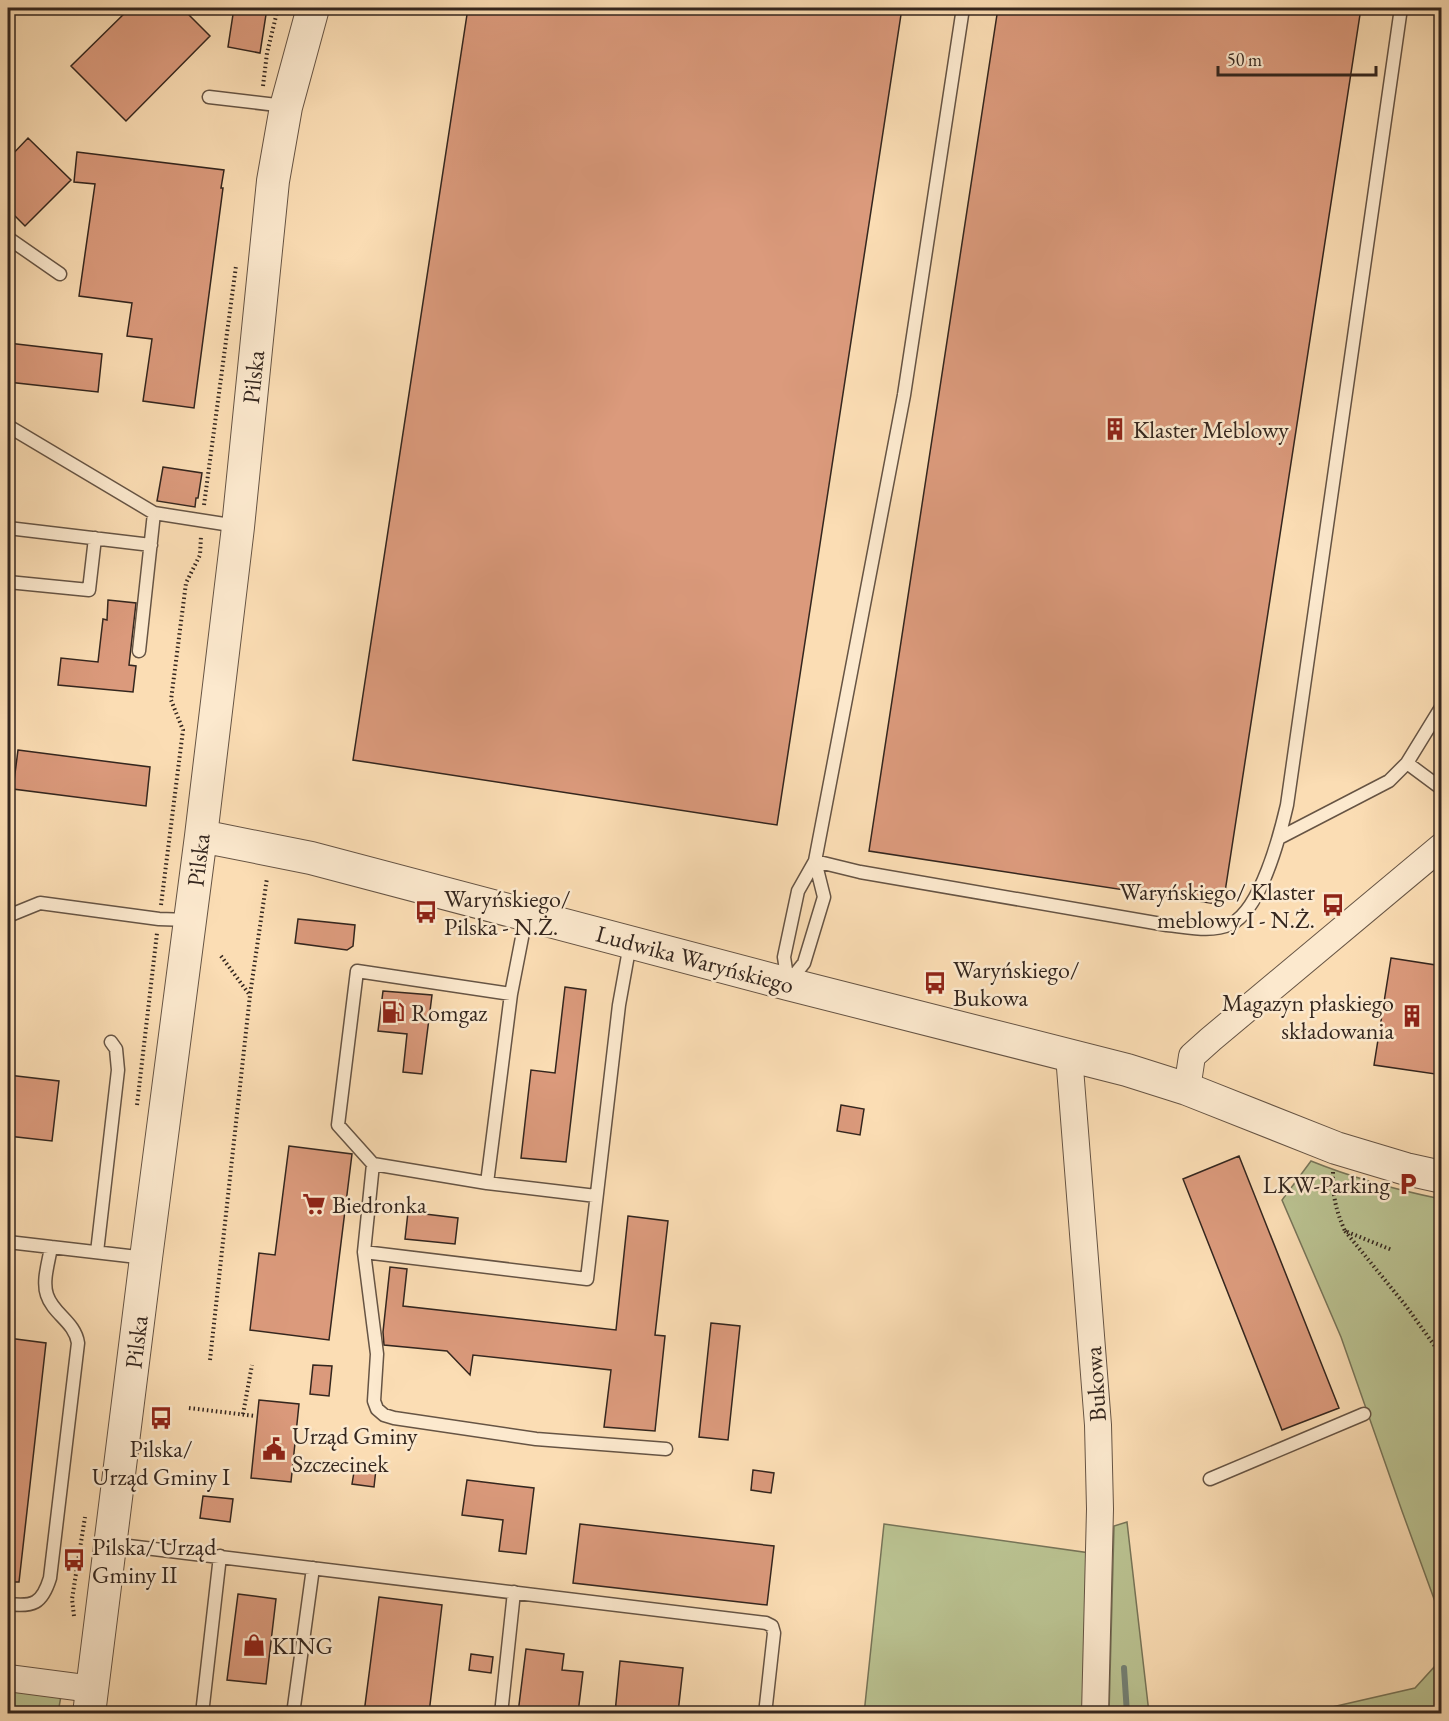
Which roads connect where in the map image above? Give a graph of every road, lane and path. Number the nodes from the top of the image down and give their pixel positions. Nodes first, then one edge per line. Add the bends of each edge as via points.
1 (278, 8) edge
2 (313, 8) edge
3 (963, 8) edge
4 (1401, 8) edge
5 (209, 97) dead end
6 (273, 105) junction
7 (8, 238) edge
8 (238, 254) dead end
9 (60, 274) dead end
10 (8, 426) edge
11 (154, 513) junction
12 (202, 521) junction
13 (238, 527) junction
14 (8, 528) edge
15 (95, 538) junction
16 (151, 545) junction
17 (8, 582) edge
18 (139, 651) dead end
19 (1442, 706) edge
20 (1407, 763) junction
21 (1442, 789) edge
22 (201, 837) junction
23 (1279, 838) junction
24 (1442, 846) edge
25 (815, 861) junction
26 (267, 878) dead end
27 (8, 916) edge
28 (526, 916) junction
29 (159, 919) junction
30 (190, 920) junction
31 (630, 942) junction
32 (155, 949) dead end
33 (221, 956) dead end
34 (788, 984) junction
35 (511, 994) junction
36 (250, 995) junction
37 (111, 1042) dead end
38 (1069, 1055) junction
39 (1187, 1089) junction
40 (1336, 1148) junction
41 (373, 1164) junction
42 (1442, 1177) edge
43 (487, 1183) junction
44 (596, 1196) junction
45 (1345, 1231) junction
46 (8, 1242) edge
47 (51, 1247) junction
48 (1392, 1250) dead end
49 (97, 1252) junction
50 (364, 1252) junction
51 (146, 1258) junction
52 (1442, 1356) edge
53 (210, 1360) dead end
54 (252, 1365) dead end
55 (189, 1408) dead end
56 (243, 1414) junction
57 (1364, 1414) dead end
58 (255, 1416) dead end
59 (666, 1449) dead end
60 (1210, 1479) dead end
61 (111, 1544) junction
62 (220, 1556) junction
63 (313, 1568) junction
64 (514, 1592) junction
65 (8, 1604) edge
66 (8, 1678) edge
67 (91, 1701) edge
68 (202, 1713) edge
69 (293, 1713) edge
70 (501, 1713) edge
71 (765, 1713) edge
72 (1095, 1713) edge

1 - 6 path via 267,53
2 - 6 street, Pilska
3 - 25 lane via 904,395
4 - 23 lane
5 - 6 lane
6 - 13 street, Pilska via 273,181
7 - 9 lane
8 - 12 path
10 - 11 lane
11 - 12 lane
11 - 16 lane
12 - 13 lane
12 - 29 path via 200,555 186,583 171,700 183,730
13 - 22 street, Pilska
14 - 15 lane
15 - 16 lane
15 - 17 lane via 89,590
16 - 18 lane
19 - 20 lane
20 - 21 lane
20 - 23 lane via 1389,781
22 - 28 street, Ludwika Waryńskiego via 311,858
22 - 30 street, Pilska
23 - 25 lane via 1247,909 1232,923 1209,930 860,872
24 - 39 street via 1192,1056
25 - 34 lane via 798,891 784,957
25 - 34 lane via 824,897 804,963
26 - 36 path
27 - 29 lane via 40,903
28 - 31 street, Ludwika Waryńskiego
28 - 35 lane
29 - 30 lane
29 - 32 path
30 - 51 street, Pilska
31 - 34 street, Ludwika Waryńskiego
31 - 44 lane
33 - 36 path
34 - 38 street, Ludwika Waryńskiego
35 - 41 lane via 357,971 338,1125
35 - 43 lane
36 - 53 path
37 - 49 lane via 116,1049 118,1070
38 - 39 street, Ludwika Waryńskiego
38 - 72 street, Bukowa via 1098,1425
39 - 40 street, Ludwika Waryńskiego
40 - 42 street, Ludwika Waryńskiego
40 - 45 path via 1332,1186
41 - 43 lane
41 - 50 lane
43 - 44 lane
44 - 50 lane via 587,1279
45 - 48 path
45 - 52 path
46 - 47 lane
47 - 49 lane
47 - 65 lane via 47,1297 73,1328 78,1343 46,1591 32,1604
49 - 51 lane
50 - 59 lane via 377,1354 374,1401 384,1415 536,1439
51 - 61 street, Pilska
54 - 56 path
55 - 56 path
56 - 58 path
57 - 60 lane
61 - 62 lane
61 - 67 street, Pilska
62 - 63 lane
62 - 68 lane
63 - 64 lane
63 - 69 lane
64 - 70 lane
64 - 71 lane via 770,1624 774,1633
66 - 67 street

